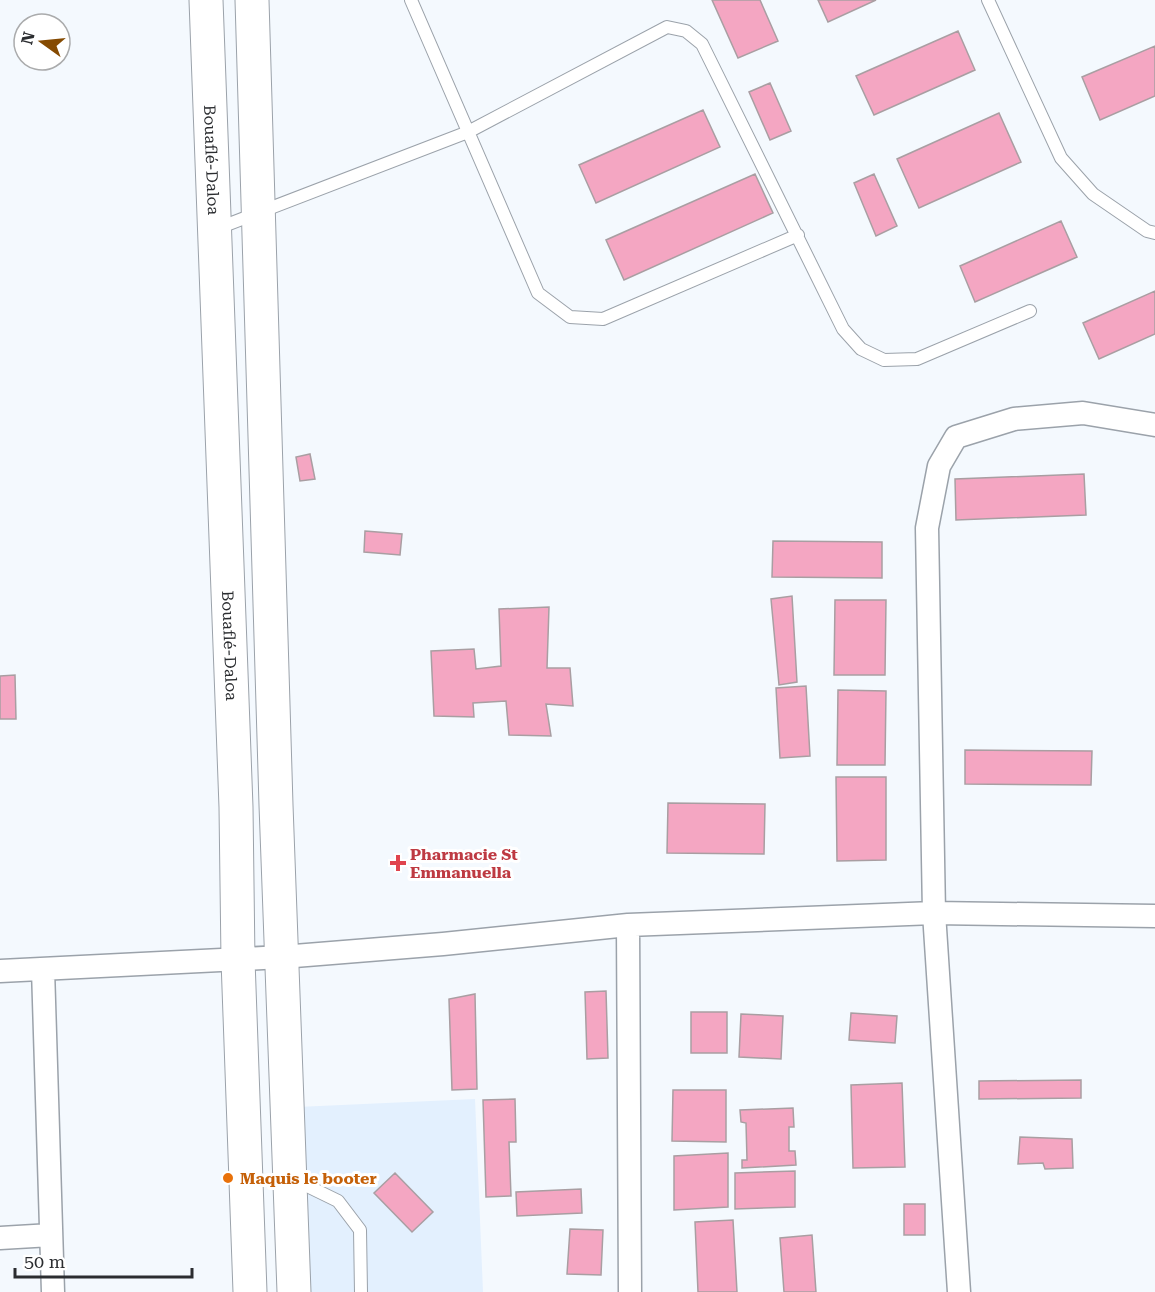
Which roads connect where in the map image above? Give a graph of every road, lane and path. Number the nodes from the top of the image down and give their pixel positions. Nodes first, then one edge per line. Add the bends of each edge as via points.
1 (206, 0) edge
2 (252, 0) edge
3 (411, 0) edge
4 (988, 0) edge
5 (468, 132) junction
6 (258, 213) junction
7 (215, 229) junction
8 (1155, 233) edge
9 (798, 235) junction
10 (1030, 311) dead end
11 (1155, 425) edge
12 (934, 913) junction
13 (1155, 916) edge
14 (628, 925) junction
15 (282, 957) junction
16 (238, 960) junction
17 (43, 969) junction
18 (0, 971) edge
19 (290, 1177) junction
20 (51, 1235) junction
21 (0, 1238) edge
22 (53, 1292) edge
23 (250, 1292) edge
24 (294, 1292) edge
25 (361, 1292) edge
26 (630, 1292) edge
27 (959, 1292) edge

1 - 7 highway, Bouaflé-Daloa
2 - 6 highway
3 - 5 lane
4 - 8 lane via 1061,158 1093,194
5 - 6 lane
5 - 9 lane via 538,293 570,317 603,319
5 - 9 lane via 666,27 686,31 702,44
6 - 7 lane
6 - 15 highway
7 - 16 highway, Bouaflé-Daloa
9 - 10 lane via 843,329 861,349 884,360 917,359
11 - 12 street via 1083,413 1014,419 956,437 939,466 927,528
12 - 13 street
12 - 14 street
12 - 27 street
14 - 15 street
14 - 26 street
15 - 16 street
15 - 19 highway
16 - 17 street
16 - 23 highway, Bouaflé-Daloa
17 - 18 street
17 - 20 street
19 - 24 highway
19 - 25 lane via 338,1201 360,1230
20 - 21 street
20 - 22 street

